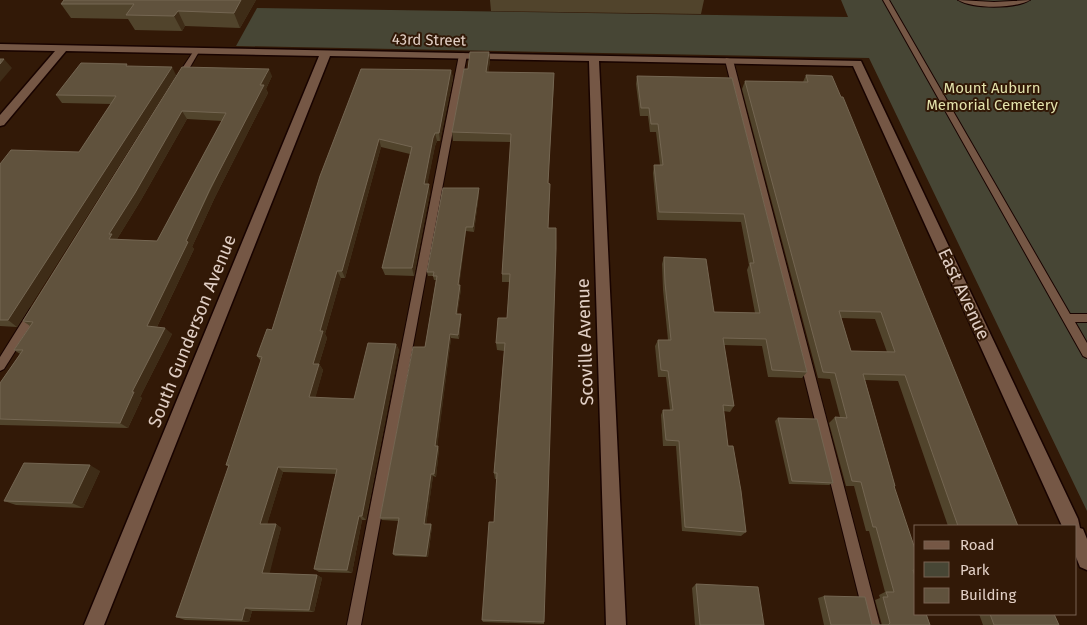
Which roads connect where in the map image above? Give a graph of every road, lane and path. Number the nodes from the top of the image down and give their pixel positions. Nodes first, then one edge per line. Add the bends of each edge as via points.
1 (886, 0) edge
2 (961, 0) edge
3 (1027, 0) edge
4 (0, 47) edge
5 (63, 48) junction
6 (197, 50) junction
7 (326, 53) junction
8 (463, 55) junction
9 (594, 58) junction
10 (729, 60) junction
11 (857, 63) joint
12 (175, 85) edge
13 (0, 122) edge
14 (41, 300) edge
15 (1067, 318) junction
16 (1087, 318) edge
17 (1087, 353) edge
18 (0, 366) edge
19 (1071, 525) edge
20 (1077, 538) edge
21 (1087, 560) edge
22 (94, 625) edge
23 (354, 625) edge
24 (616, 625) edge
25 (872, 625) edge

1 - 15 lane
2 - 3 lane via 996,4
4 - 5 street, 43rd Street
5 - 6 street, 43rd Street
5 - 13 street
6 - 7 street, 43rd Street
6 - 12 lane
7 - 8 street, 43rd Street
7 - 22 street, South Gunderson Avenue
8 - 9 street, 43rd Street
8 - 23 lane
9 - 10 street, 43rd Street
9 - 24 street, Scoville Avenue
10 - 11 street, 43rd Street
10 - 25 lane
11 - 19 street, East Avenue
14 - 18 lane
15 - 16 lane
15 - 17 lane
20 - 21 street

